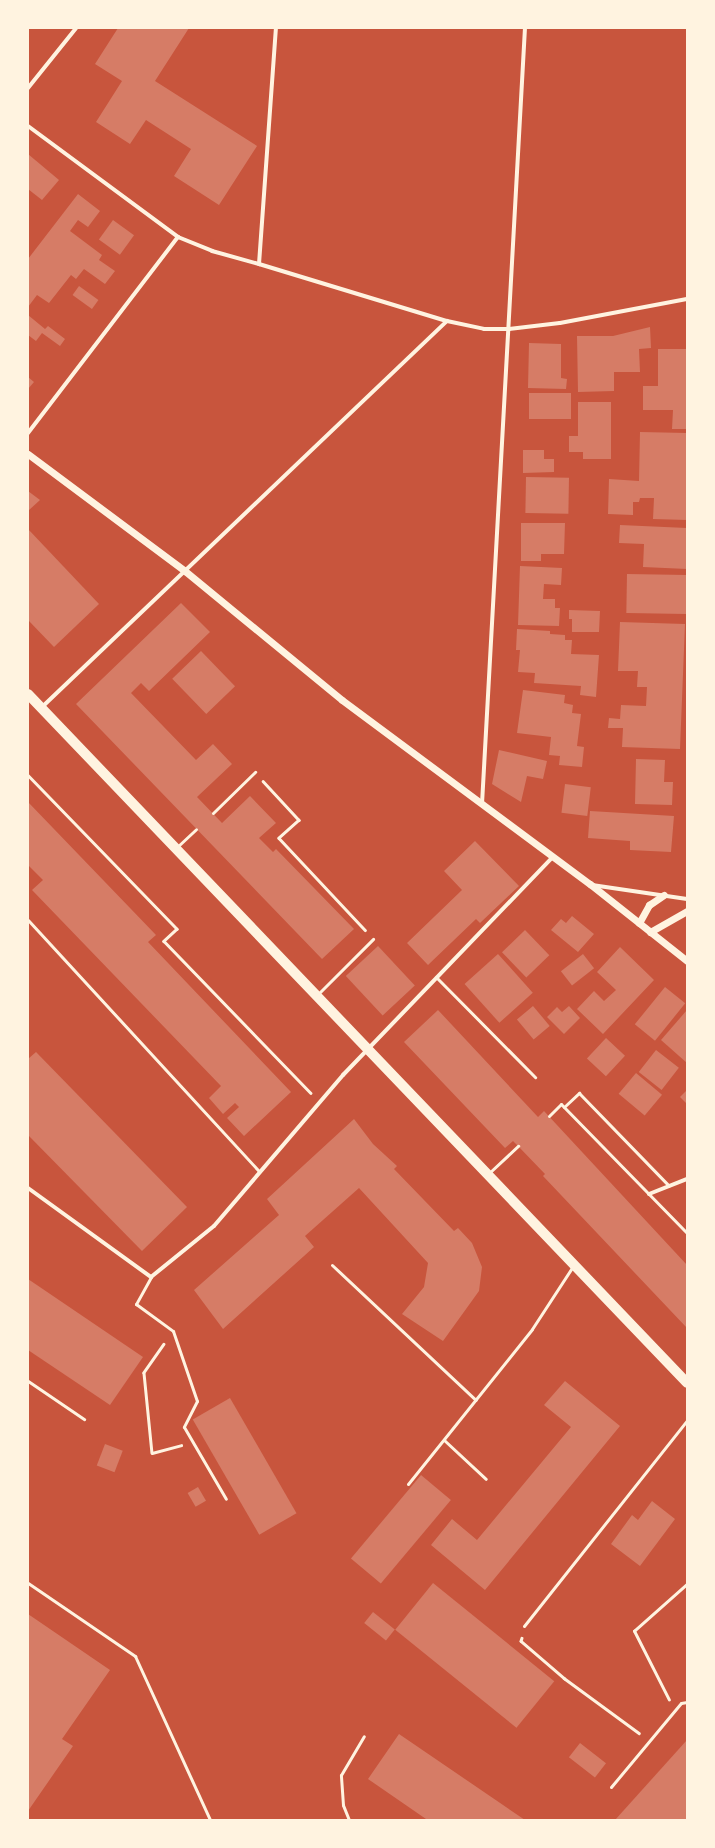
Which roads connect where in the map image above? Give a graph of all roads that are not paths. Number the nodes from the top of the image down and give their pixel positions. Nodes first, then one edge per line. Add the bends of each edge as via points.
1 (76, 28) edge
2 (276, 28) edge
3 (525, 28) edge
4 (28, 88) edge
5 (28, 126) edge
6 (178, 237) junction
7 (259, 264) junction
8 (687, 299) edge
9 (447, 321) junction
10 (509, 329) junction
11 (28, 433) edge
12 (28, 454) edge
13 (185, 571) junction
14 (28, 694) edge
15 (41, 708) junction
16 (255, 772) road end
17 (482, 806) junction
18 (213, 813) dead end
19 (196, 829) dead end
20 (175, 848) junction
21 (553, 857) junction
22 (590, 884) junction
23 (664, 895) junction
24 (687, 899) edge
25 (687, 911) edge
26 (28, 920) edge
27 (639, 923) junction
28 (650, 932) junction
29 (373, 939) road end
30 (687, 961) edge
31 (436, 977) junction
32 (316, 996) junction
33 (368, 1049) junction
34 (535, 1078) dead end
35 (564, 1107) junction
36 (548, 1116) dead end
37 (518, 1146) dead end
38 (259, 1171) junction
39 (488, 1174) junction
40 (687, 1179) edge
41 (669, 1186) junction
42 (28, 1188) edge
43 (649, 1194) junction
44 (687, 1233) edge
45 (332, 1265) dead end
46 (574, 1265) junction
47 (151, 1277) junction
48 (28, 1381) edge
49 (687, 1383) edge
50 (476, 1400) junction
51 (84, 1419) dead end
52 (687, 1420) edge
53 (444, 1440) junction
54 (486, 1479) dead end
55 (408, 1484) dead end
56 (226, 1499) dead end
57 (28, 1583) edge
58 (524, 1626) road end
59 (687, 1702) edge
60 (364, 1736) dead end
61 (611, 1786) dead end
62 (210, 1820) edge
63 (348, 1820) edge

1 - 4 street
2 - 7 street
3 - 10 street
5 - 6 street
6 - 7 street via 212,251
6 - 11 street
7 - 9 street
8 - 10 street via 560,323
9 - 10 street via 484,329
9 - 13 street
10 - 17 street
12 - 13 street
13 - 15 street
13 - 17 street via 342,700
14 - 15 main road
15 - 20 main road
16 - 18 lane
17 - 21 street
19 - 20 lane
20 - 32 main road
21 - 22 street
21 - 31 street
22 - 23 street
22 - 27 street
23 - 24 street
23 - 27 street via 649,905
25 - 28 street
26 - 38 lane
27 - 28 street
28 - 30 street
29 - 32 lane
31 - 33 street
31 - 34 lane
32 - 33 main road
33 - 38 street
33 - 39 main road
35 - 36 lane via 561,1104
35 - 41 lane via 579,1093
35 - 43 lane
37 - 39 lane
38 - 47 street via 214,1226
39 - 46 main road
40 - 41 street
41 - 43 street
42 - 47 street
43 - 44 lane
45 - 50 lane
46 - 49 main road
46 - 50 lane via 532,1329
47 - 56 lane via 136,1304 173,1331 197,1402 184,1427
48 - 51 lane
50 - 53 lane
52 - 58 lane
53 - 54 lane
53 - 55 lane
57 - 62 lane via 135,1656
59 - 61 lane via 681,1703
60 - 63 lane via 341,1775 343,1805

